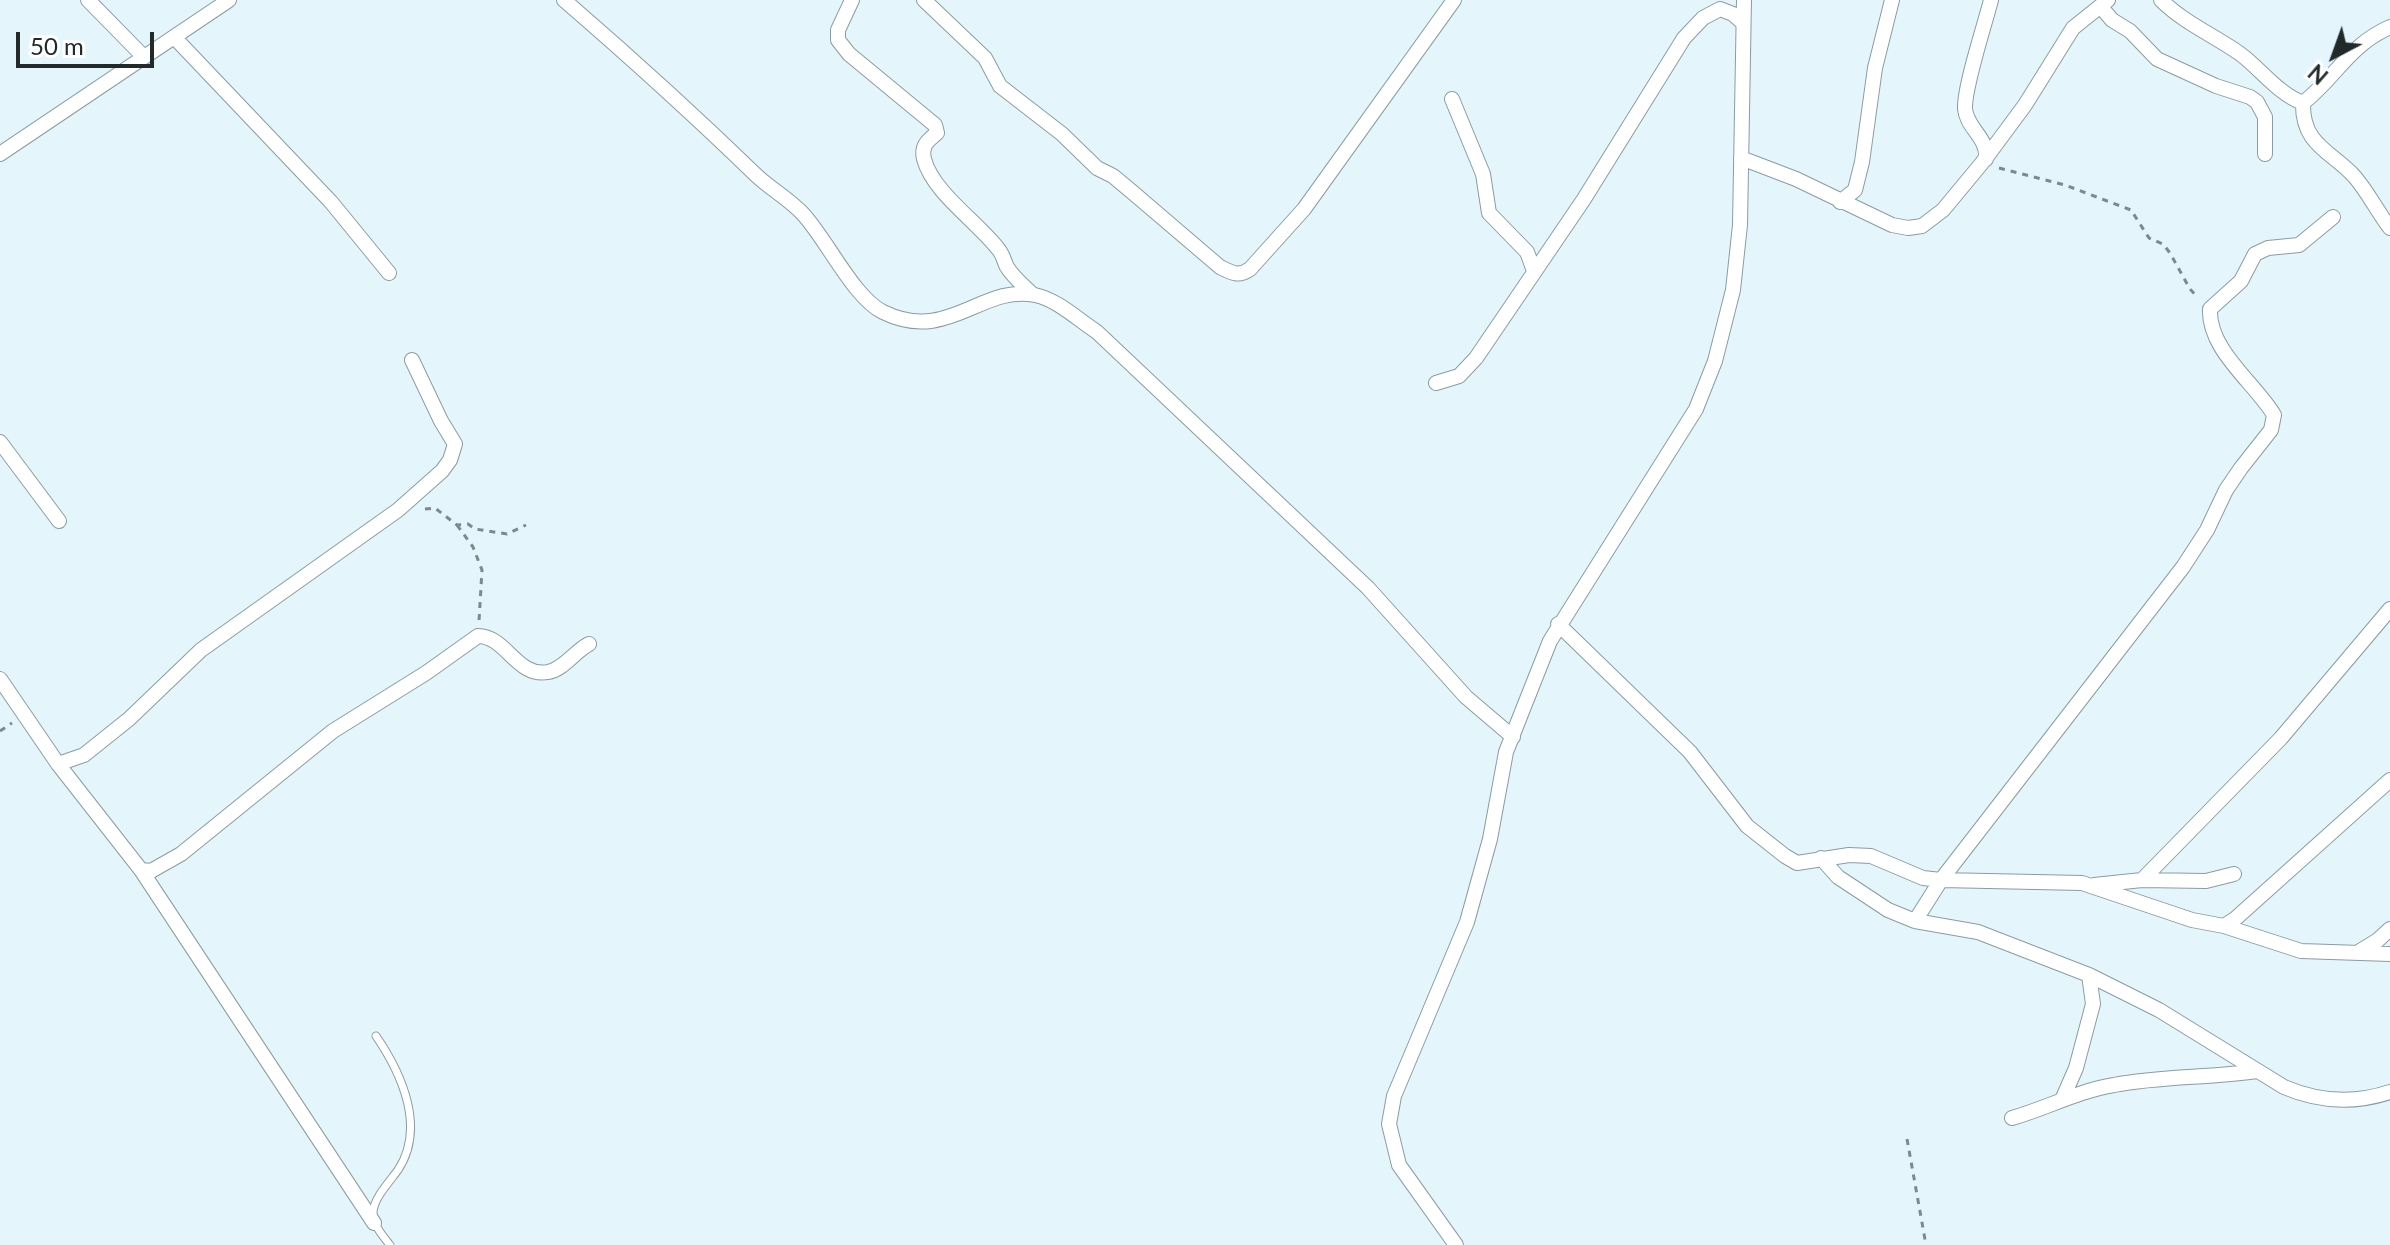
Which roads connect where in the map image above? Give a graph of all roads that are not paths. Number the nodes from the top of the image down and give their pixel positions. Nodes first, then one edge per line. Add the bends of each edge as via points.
1 (88, 0) edge
2 (229, 0) edge
3 (564, 0) edge
4 (852, 0) edge
5 (924, 0) edge
6 (1454, 0) edge
7 (1744, 0) edge
8 (1892, 0) edge
9 (1991, 0) edge
10 (2161, 0) edge
11 (2104, 4) edge
12 (1743, 23) junction
13 (2390, 27) edge
14 (174, 37) junction
15 (143, 56) junction
16 (1452, 99) dead end
17 (2303, 103) junction
18 (0, 154) edge
19 (2265, 154) dead end
20 (1741, 158) junction
21 (1984, 161) junction
22 (1840, 202) junction
23 (2333, 217) dead end
24 (2390, 228) edge
25 (1534, 271) junction
26 (389, 273) dead end
27 (1032, 294) junction
28 (412, 360) dead end
29 (1436, 383) dead end
30 (0, 442) edge
31 (59, 521) dead end
32 (2390, 609) edge
33 (1558, 624) junction
34 (589, 644) dead end
35 (0, 679) edge
36 (1513, 737) junction
37 (58, 764) junction
38 (2390, 780) edge
39 (1821, 858) junction
40 (141, 870) junction
41 (2234, 874) dead end
42 (1941, 880) junction
43 (2142, 880) junction
44 (2082, 883) junction
45 (1915, 921) junction
46 (2224, 926) junction
47 (2390, 929) edge
48 (2356, 953) junction
49 (2390, 954) edge
50 (2089, 975) junction
51 (376, 1036) dead end
52 (2257, 1071) junction
53 (2390, 1092) edge
54 (2062, 1100) junction
55 (2012, 1118) dead end
56 (374, 1223) junction
57 (390, 1245) edge
58 (1456, 1245) edge

1 - 15 street
2 - 14 street
3 - 27 street via 800,211 878,310 919,322
4 - 27 street via 837,34 843,48 935,125 937,133 923,149 924,161
5 - 6 street via 985,58 1000,86 1220,267 1242,275 1304,209
7 - 12 street
8 - 22 street via 1855,190
9 - 21 street via 1965,102 1969,122 1986,146
10 - 17 street
11 - 19 street via 2112,20 2157,59 2257,102 2265,117
11 - 21 street via 2065,39
12 - 20 street
12 - 25 street via 1720,9 1692,28
13 - 17 street via 2347,56
14 - 15 street
14 - 26 street via 322,192
15 - 18 street
16 - 25 street via 1483,174 1489,213 1527,252
17 - 24 street via 2309,134 2353,174
20 - 22 street
20 - 33 street via 1733,290 1703,393
21 - 22 street via 1943,210 1922,226 1892,225
23 - 42 street via 2299,245 2255,254 2241,281 2210,309 2228,358 2274,415 2271,430 2226,490 2183,567
25 - 29 street via 1466,371
27 - 36 street via 1051,300 1097,332 1143,374 1368,588 1466,697
28 - 37 street via 455,444 442,471 398,510 201,650 84,755
30 - 31 street
32 - 43 street via 2281,738
33 - 36 street
33 - 39 street via 1690,752 1747,826 1797,863
34 - 40 street via 554,670 542,672 520,665 488,637 478,636 333,731 181,854 151,871
35 - 37 street
36 - 58 street via 1467,922 1394,1096 1389,1124 1399,1165
37 - 40 street
38 - 46 street
39 - 42 street via 1871,856
39 - 45 street via 1838,877
40 - 56 street
41 - 43 street via 2206,881
42 - 44 street
42 - 45 street
43 - 44 street
44 - 46 street
45 - 50 street via 1978,932
46 - 48 street via 2301,951
47 - 48 street
48 - 49 street
50 - 52 street via 2159,1010
50 - 54 street via 2093,1004
51 - 56 lane via 397,1072 411,1123 407,1153 373,1209
52 - 53 street via 2318,1099 2366,1100
52 - 54 street via 2112,1085
54 - 55 street
56 - 57 lane

